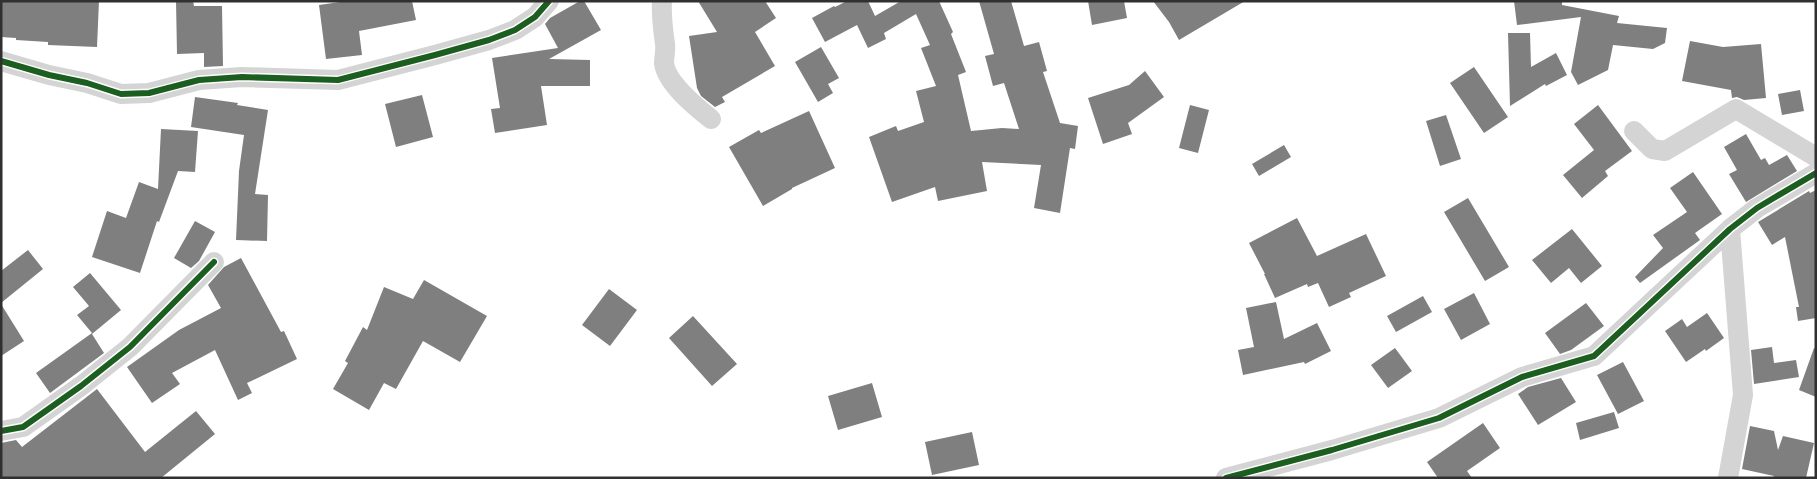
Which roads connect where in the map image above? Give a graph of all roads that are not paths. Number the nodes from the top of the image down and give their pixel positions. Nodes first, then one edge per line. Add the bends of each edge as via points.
1 (549, 1) edge
2 (662, 1) edge
3 (1, 61) edge
4 (711, 119) dead end
5 (1634, 131) dead end
6 (1816, 158) edge
7 (1816, 173) edge
8 (1730, 229) junction
9 (214, 262) dead end
10 (1, 431) edge
11 (1226, 478) edge
12 (1728, 478) edge

1 - 3 street via 535,17 515,30 338,80 242,77 199,80 149,93 122,94
2 - 4 street via 664,64 684,96
5 - 6 street via 1652,149 1665,151 1736,109
7 - 8 street via 1757,208
8 - 11 street via 1594,356 1522,377 1439,418
8 - 12 street via 1743,395
9 - 10 street via 130,348 23,426

